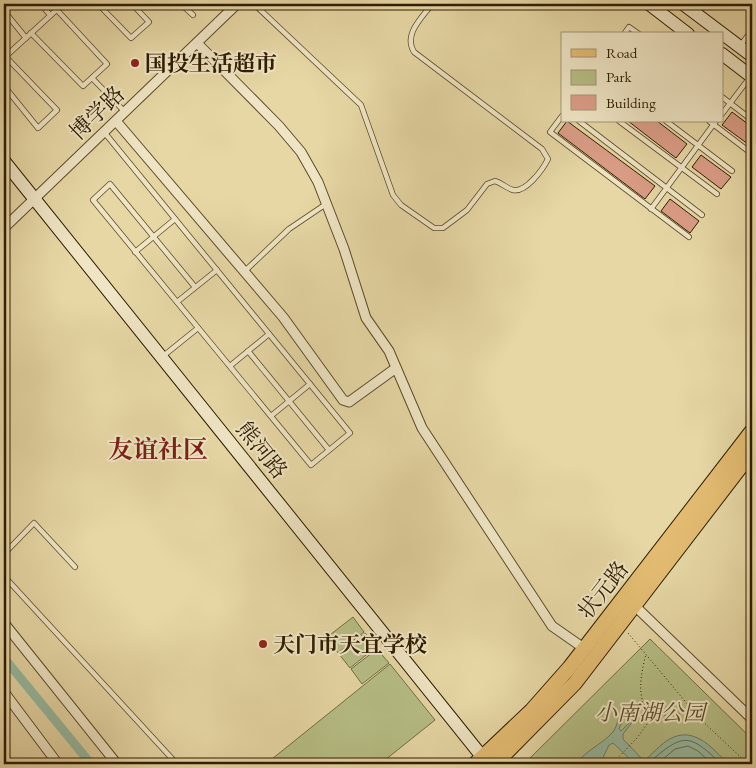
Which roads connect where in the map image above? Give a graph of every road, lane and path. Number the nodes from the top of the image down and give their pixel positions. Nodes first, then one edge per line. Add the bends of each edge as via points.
1 (41, 4) edge
2 (63, 4) edge
3 (98, 4) edge
4 (132, 4) edge
5 (181, 4) edge
6 (254, 4) edge
7 (432, 4) edge
8 (649, 4) edge
9 (658, 4) edge
10 (673, 4) edge
11 (683, 4) edge
12 (233, 5) edge
13 (57, 10) junction
14 (4, 11) edge
15 (50, 15) junction
16 (194, 15) dead end
17 (752, 30) edge
18 (626, 32) edge
19 (636, 32) edge
20 (685, 32) edge
21 (693, 32) edge
22 (709, 32) edge
23 (717, 32) edge
24 (31, 33) junction
25 (26, 38) junction
26 (724, 38) edge
27 (724, 42) edge
28 (197, 43) junction
29 (738, 49) junction
30 (724, 56) edge
31 (752, 56) edge
32 (5, 57) edge
33 (724, 61) edge
34 (751, 76) edge
35 (92, 78) junction
36 (4, 86) edge
37 (724, 98) edge
38 (730, 103) junction
39 (724, 111) edge
40 (125, 112) junction
41 (561, 117) edge
42 (116, 120) junction
43 (752, 120) edge
44 (580, 122) edge
45 (620, 122) edge
46 (667, 122) edge
47 (715, 123) edge
48 (104, 132) junction
49 (698, 146) junction
50 (747, 150) dead end
51 (4, 162) edge
52 (681, 168) junction
53 (732, 171) dead end
54 (667, 188) junction
55 (717, 194) dead end
56 (34, 198) junction
57 (326, 203) junction
58 (651, 208) junction
59 (702, 215) dead end
60 (175, 219) junction
61 (4, 228) edge
62 (154, 236) junction
63 (689, 237) dead end
64 (136, 252) junction
65 (217, 270) junction
66 (245, 271) junction
67 (195, 287) junction
68 (176, 302) junction
69 (198, 328) junction
70 (269, 334) junction
71 (248, 351) junction
72 (162, 357) junction
73 (230, 366) junction
74 (396, 368) junction
75 (310, 384) junction
76 (289, 401) junction
77 (271, 416) junction
78 (752, 431) edge
79 (329, 450) junction
80 (752, 452) edge
81 (4, 554) edge
82 (75, 567) dead end
83 (4, 576) edge
84 (635, 606) junction
85 (4, 623) edge
86 (621, 624) junction
87 (585, 649) junction
88 (646, 654) junction
89 (4, 692) edge
90 (694, 712) junction
91 (654, 716) junction
92 (752, 719) edge
93 (486, 762) edge
94 (58, 764) edge
95 (117, 764) edge
96 (177, 764) edge
97 (612, 764) edge
98 (748, 764) edge

1 - 15 lane
2 - 13 lane
3 - 4 lane via 131,38 149,22
5 - 16 lane
6 - 7 lane via 361,105 393,195 439,229 462,215 491,181 513,190 524,188 546,163 548,156 414,52 409,40 411,34
8 - 20 street
9 - 21 street
10 - 22 street
11 - 23 street
12 - 28 street, 博学路
13 - 15 lane
13 - 35 lane via 107,64
14 - 25 lane
15 - 24 lane
17 - 29 lane
18 - 19 lane via 630,27
24 - 25 lane
24 - 35 lane via 83,86
25 - 32 lane
26 - 29 street
27 - 29 street
28 - 40 street, 博学路
28 - 57 street via 280,126 301,152
29 - 31 street
29 - 34 street
30 - 34 street
32 - 36 lane via 57,110 38,128
33 - 34 street
34 - 38 lane
35 - 40 lane
37 - 38 lane
38 - 39 lane
38 - 43 lane
40 - 42 street, 博学路
41 - 58 lane via 550,132
42 - 48 street, 博学路
42 - 66 street
44 - 54 lane
45 - 52 lane
46 - 49 lane
47 - 49 lane
47 - 50 lane
48 - 56 street, 博学路
48 - 60 lane
49 - 52 lane
49 - 53 lane
51 - 56 street, 熊河路
52 - 54 lane
52 - 55 lane
54 - 58 lane
54 - 59 lane
56 - 61 street, 博学路
56 - 72 street, 熊河路
57 - 66 lane via 289,229
57 - 74 street via 366,318 389,351
58 - 63 lane
60 - 62 lane
60 - 65 lane
62 - 64 lane
62 - 64 lane via 110,184 93,200
62 - 67 lane
64 - 68 lane
65 - 67 lane
65 - 70 lane
66 - 74 street via 345,402
67 - 68 lane
68 - 69 lane
69 - 72 lane
69 - 73 lane
70 - 71 lane
70 - 75 lane
71 - 73 lane
71 - 76 lane
72 - 93 street, 熊河路
73 - 77 lane
74 - 87 street via 422,428 533,599 552,626
75 - 76 lane
75 - 79 lane via 350,433
76 - 77 lane
76 - 79 lane
77 - 79 lane via 311,465
78 - 87 main road, 状元路
80 - 84 main road, 状元路
81 - 82 lane via 34,523
83 - 96 lane
84 - 86 main road, 状元路
84 - 92 street
85 - 95 street
86 - 88 path
86 - 93 main road, 状元路 via 563,696
87 - 93 main road, 状元路
88 - 90 path
88 - 91 path via 641,672 642,690 645,707
89 - 94 street
90 - 91 path
90 - 98 path
91 - 97 path

